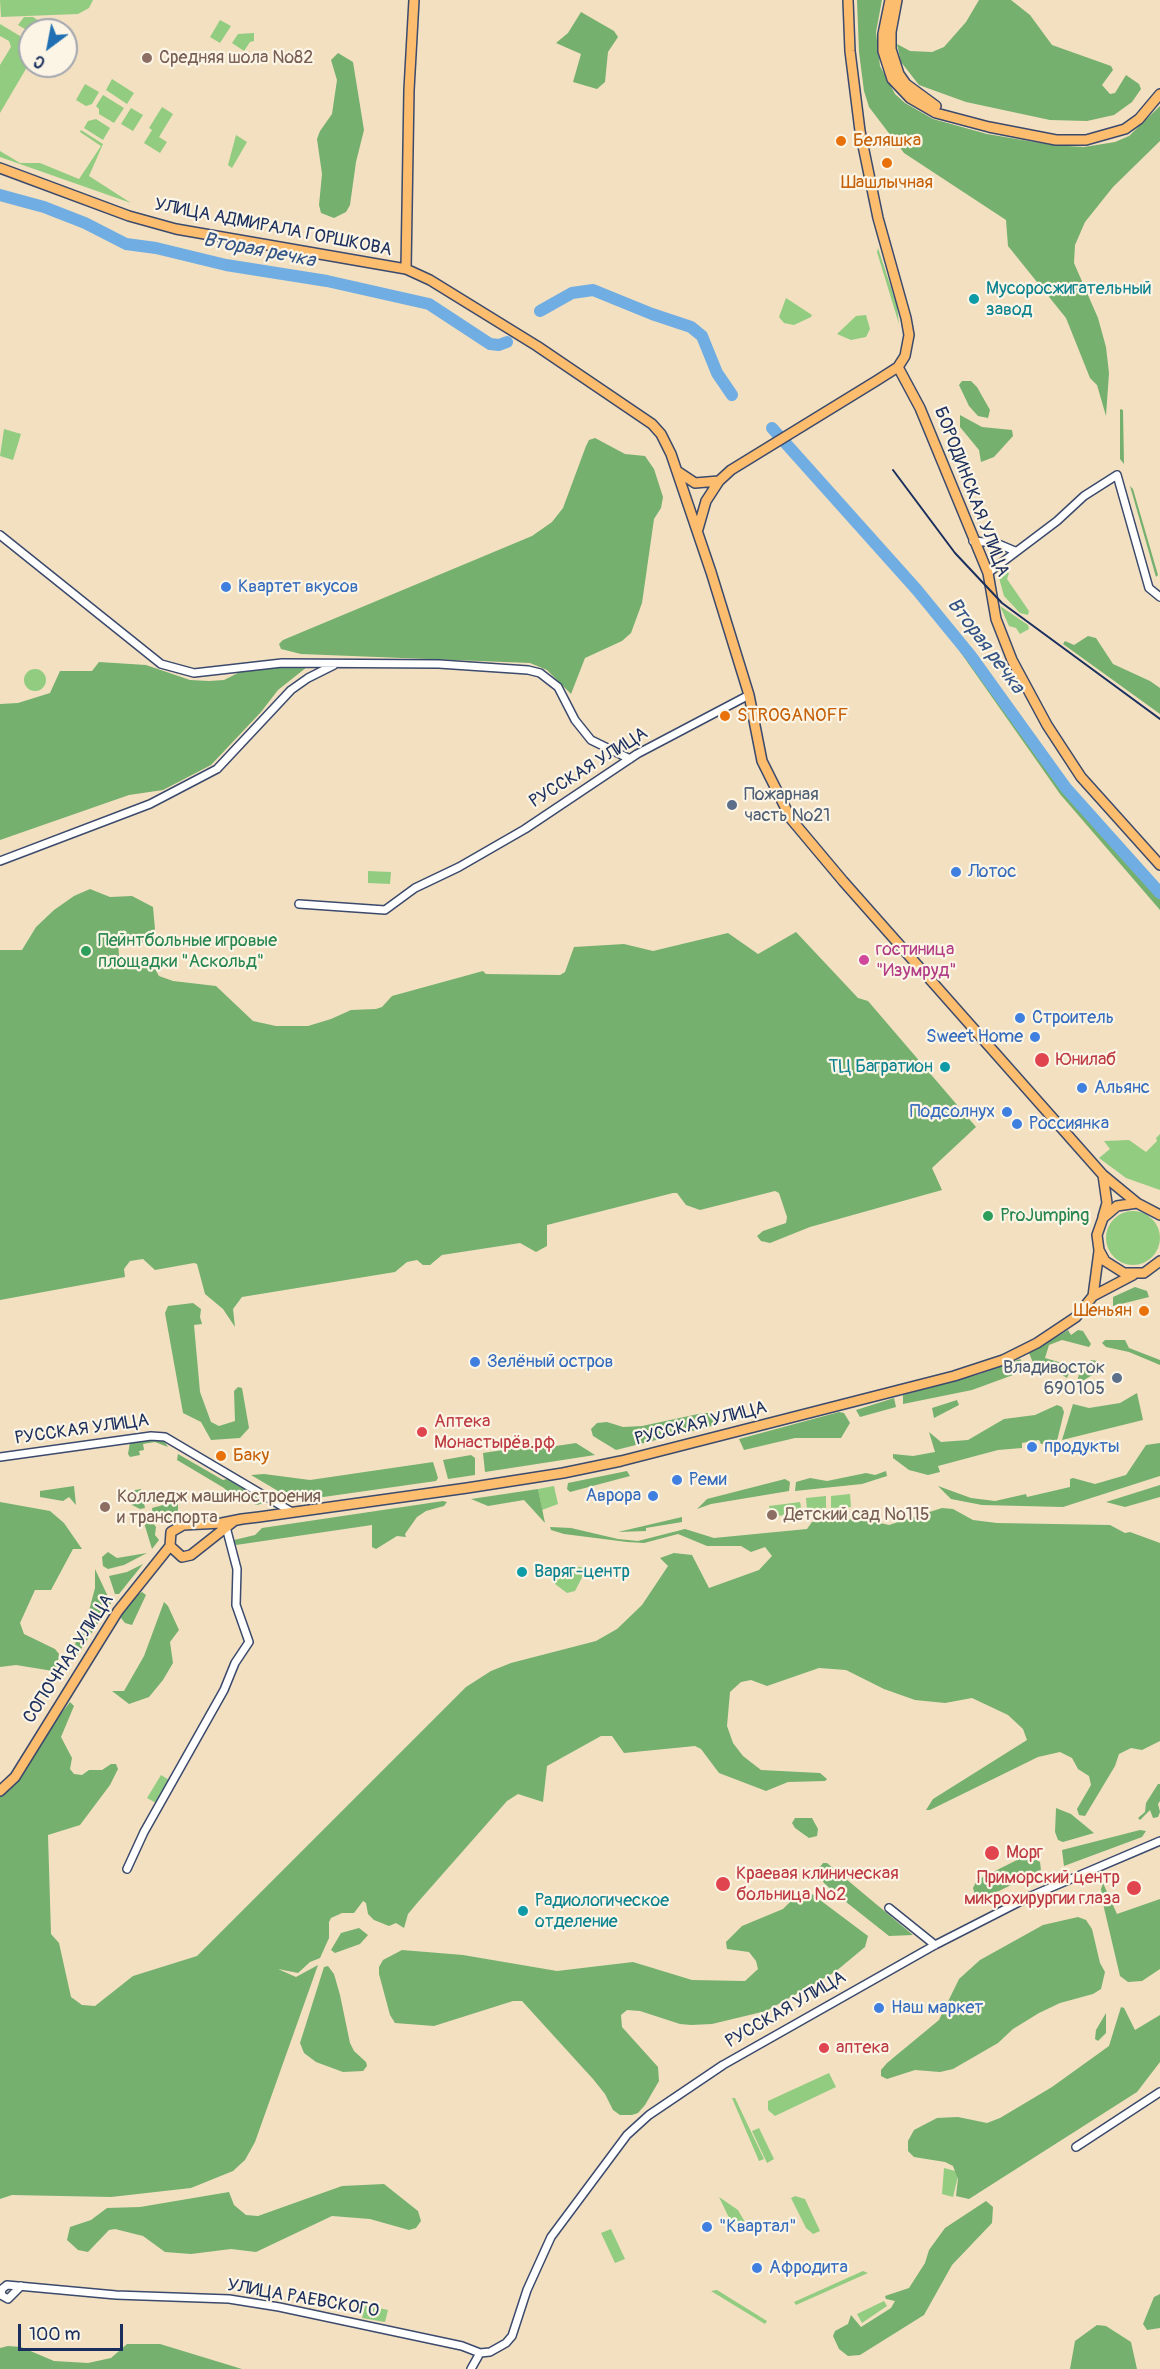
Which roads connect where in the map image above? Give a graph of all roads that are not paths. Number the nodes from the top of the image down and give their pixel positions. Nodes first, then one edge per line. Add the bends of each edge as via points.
1 (414, 0) edge
2 (850, 0) edge
3 (890, 0) edge
4 (897, 0) edge
5 (1160, 87) edge
6 (1160, 94) edge
7 (0, 168) edge
8 (406, 269) junction
9 (899, 369) junction
10 (676, 470) junction
11 (719, 481) junction
12 (698, 532) junction
13 (0, 535) edge
14 (973, 540) junction
15 (1015, 551) junction
16 (988, 573) junction
17 (1160, 597) edge
18 (336, 664) junction
19 (749, 695) junction
20 (630, 759) junction
21 (0, 861) edge
22 (1160, 865) edge
23 (299, 904) dead end
24 (1103, 1175) junction
25 (1137, 1203) junction
26 (1159, 1211) edge
27 (1103, 1218) junction
28 (1099, 1250) junction
29 (1160, 1261) edge
30 (1149, 1271) junction
31 (1160, 1271) edge
32 (1133, 1275) junction
33 (1093, 1296) junction
34 (0, 1457) edge
35 (292, 1512) junction
36 (230, 1524) junction
37 (170, 1546) junction
38 (0, 1791) edge
39 (1160, 1841) edge
40 (128, 1869) dead end
41 (889, 1908) dead end
42 (935, 1946) junction
43 (1160, 2092) edge
44 (1076, 2147) dead end
45 (21, 2286) dead end
46 (480, 2353) junction
47 (471, 2369) edge

1 - 8 main road, УЛИЦА АДМИРАЛА ГОРШКОВА
2 - 9 main road via 866,138 882,217 914,334 911,356
3 - 6 main road via 883,34 886,63 900,88 936,112 1034,135 1086,141 1125,129
4 - 5 main road via 891,49 898,74 915,92 939,107 1033,130 1087,135 1123,125 1136,116
7 - 8 main road, УЛИЦА АДМИРАЛА ГОРШКОВА via 129,216 176,229
8 - 10 main road, УЛИЦА АДМИРАЛА ГОРШКОВА via 537,346 644,416 661,434
9 - 11 main road via 736,466
9 - 14 main road, БОРОДИНСКАЯ УЛИЦА via 921,408
10 - 11 main road via 695,483
10 - 12 main road, УЛИЦА АДМИРАЛА ГОРШКОВА
11 - 12 main road via 700,514
12 - 19 main road
13 - 18 street via 161,663 194,673 282,663
14 - 15 street
14 - 16 main road, БОРОДИНСКАЯ УЛИЦА
15 - 16 street
15 - 17 street via 1084,496 1117,476 1149,588
16 - 22 main road, БОРОДИНСКАЯ УЛИЦА via 1003,639 1047,725 1081,777
18 - 20 street via 439,664 540,673 558,687 591,740
18 - 21 street via 291,690 217,769 150,804
19 - 20 street, РУССКАЯ УЛИЦА
19 - 24 main road via 762,761 801,832
20 - 23 street, РУССКАЯ УЛИЦА via 525,829 415,888 385,910
24 - 25 main road
24 - 27 main road via 1107,1203
25 - 26 main road
25 - 27 main road via 1117,1206
27 - 28 main road via 1097,1235
28 - 32 main road via 1115,1269
28 - 33 main road
29 - 30 main road
30 - 31 main road
30 - 32 main road, РУССКАЯ УЛИЦА
32 - 33 main road, РУССКАЯ УЛИЦА
33 - 35 main road, РУССКАЯ УЛИЦА via 1066,1325 1022,1351 908,1389 621,1461 528,1479
34 - 35 street, РУССКАЯ УЛИЦА via 165,1437
35 - 36 main road, РУССКАЯ УЛИЦА
36 - 37 main road, РУССКАЯ УЛИЦА via 178,1526 171,1532
36 - 37 main road via 191,1556 182,1557
36 - 40 street via 237,1569 236,1605 249,1642 146,1827
37 - 38 main road, СОПОЧНАЯ УЛИЦА via 118,1611 15,1777
39 - 42 street, РУССКАЯ УЛИЦА via 1031,1896
41 - 42 street
42 - 46 street, РУССКАЯ УЛИЦА via 717,2069 630,2131 551,2237 506,2343
43 - 44 street
45 - 46 street, УЛИЦА РАЕВСКОГО via 116,2295 229,2299 451,2343
46 - 47 street

